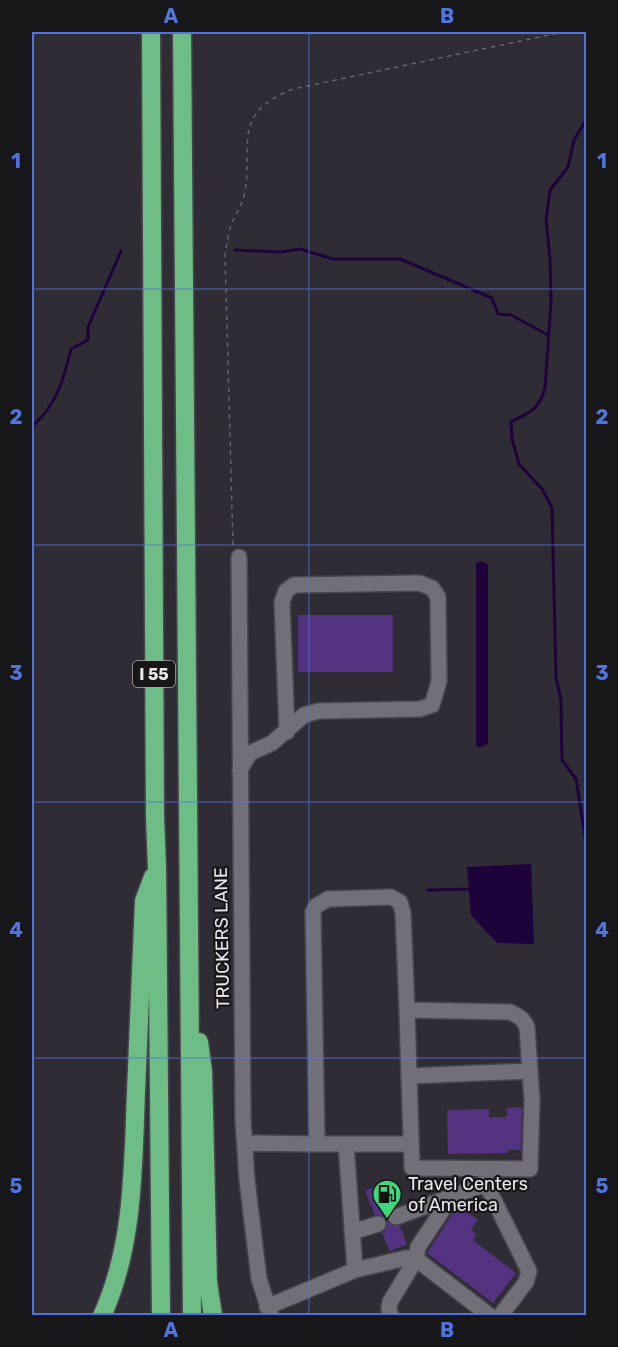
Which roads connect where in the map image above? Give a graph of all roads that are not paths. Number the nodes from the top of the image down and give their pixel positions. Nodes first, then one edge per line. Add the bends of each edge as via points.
1 (151, 32) edge
2 (182, 32) edge
3 (239, 557) road end
4 (287, 732) junction
5 (240, 770) junction
6 (157, 867) junction
7 (190, 989) junction
8 (407, 1010) junction
9 (530, 1071) junction
10 (409, 1076) junction
11 (244, 1143) junction
12 (317, 1144) junction
13 (346, 1144) junction
14 (411, 1144) junction
15 (486, 1176) junction
16 (452, 1196) junction
17 (396, 1217) dead end
18 (378, 1224) dead end
19 (352, 1232) junction
20 (416, 1259) junction
21 (355, 1270) junction
22 (269, 1311) edge
23 (102, 1316) edge
24 (161, 1316) edge
25 (192, 1316) edge
26 (213, 1316) edge
27 (391, 1316) edge
28 (490, 1316) edge
29 (500, 1316) edge

1 - 6 highway, I 55
2 - 7 highway, I 55
3 - 5 street, TRUCKERS LANE
4 - 4 street via 304,715 319,711 420,709 432,705 439,681 438,597 432,588 419,583 294,585 286,591 282,602
4 - 5 street via 250,753
5 - 11 street, TRUCKERS LANE
6 - 23 highway via 144,901 135,1124 125,1249
6 - 24 highway, I 55
7 - 25 highway, I 55
7 - 26 highway via 203,1071 208,1282
8 - 9 street via 515,1014 527,1027
8 - 10 street
8 - 12 street via 403,913 399,902 391,897 322,901 313,912
9 - 10 street
9 - 15 street via 530,1169
10 - 14 street
11 - 12 street
11 - 22 street, TRUCKERS LANE via 259,1279
12 - 13 street
13 - 14 street
13 - 19 street
14 - 15 street via 412,1168
15 - 16 street
15 - 29 street via 529,1271 526,1282
16 - 17 street
16 - 20 street via 418,1247
18 - 19 street
19 - 21 street
20 - 21 street
20 - 27 street via 390,1302
20 - 28 street
21 - 22 street

